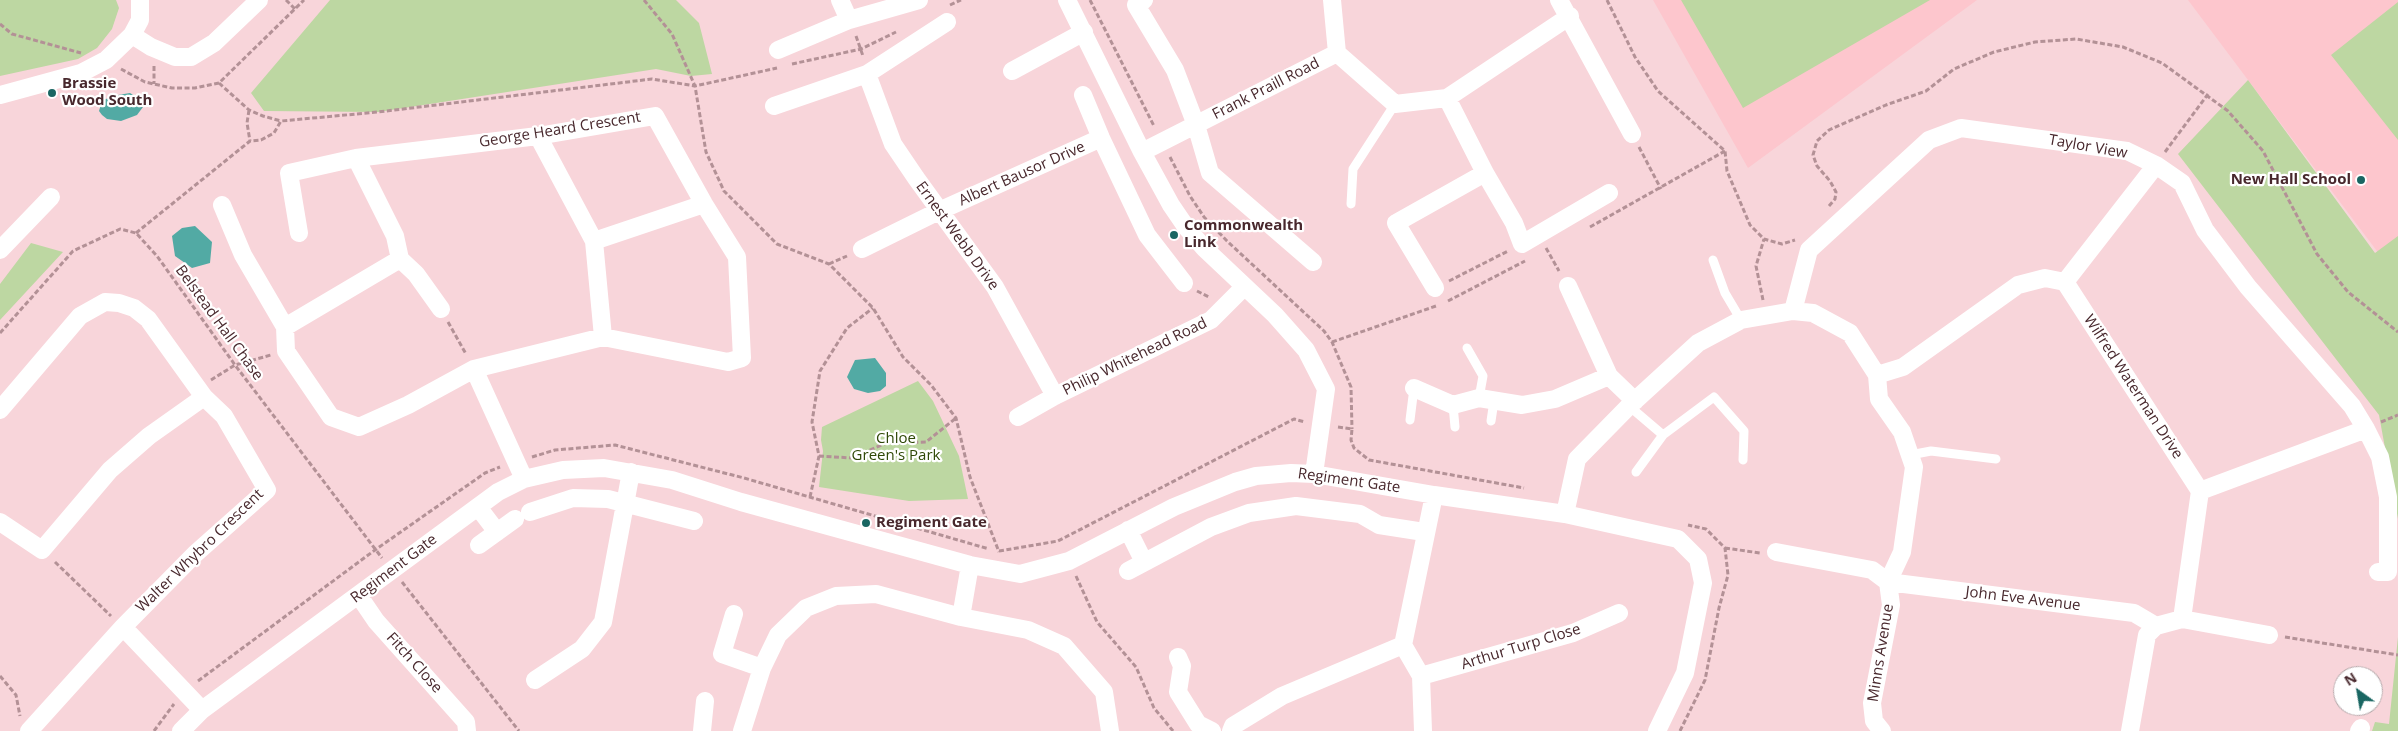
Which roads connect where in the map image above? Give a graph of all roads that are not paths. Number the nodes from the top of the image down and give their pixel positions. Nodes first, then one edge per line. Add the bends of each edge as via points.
1 (140, 0) edge
2 (259, 0) edge
3 (840, 0) edge
4 (919, 0) edge
5 (1067, 0) edge
6 (1144, 0) edge
7 (1332, 0) edge
8 (1559, 0) edge
9 (946, 15) road end
10 (1570, 16) junction
11 (850, 20) junction
12 (1084, 32) junction
13 (132, 35) junction
14 (778, 50) dead end
15 (1337, 53) junction
16 (1012, 71) dead end
17 (866, 74) junction
18 (0, 95) edge
19 (1083, 95) dead end
20 (1446, 98) junction
21 (1395, 104) junction
22 (774, 106) dead end
23 (1196, 126) junction
24 (1632, 134) road end
25 (538, 136) junction
26 (1100, 138) junction
27 (1142, 152) junction
28 (356, 158) junction
29 (2156, 165) junction
30 (1485, 173) junction
31 (1609, 193) dead end
32 (51, 198) dead end
33 (704, 204) junction
34 (1351, 204) dead end
35 (222, 205) dead end
36 (939, 211) junction
37 (299, 233) dead end
38 (594, 241) junction
39 (862, 249) dead end
40 (0, 250) edge
41 (400, 259) junction
42 (1713, 260) dead end
43 (1314, 262) dead end
44 (2065, 282) junction
45 (1184, 283) road end
46 (1568, 286) road end
47 (1244, 287) junction
48 (1435, 288) road end
49 (441, 308) road end
50 (1793, 311) junction
51 (1742, 320) junction
52 (284, 327) junction
53 (603, 337) junction
54 (1467, 348) dead end
55 (474, 369) junction
56 (1877, 375) junction
57 (1609, 376) junction
58 (1414, 388) joint
59 (200, 392) junction
60 (1055, 396) junction
61 (1486, 400) junction
62 (1632, 403) junction
63 (1453, 405) junction
64 (0, 410) edge
65 (1018, 417) dead end
66 (1410, 420) dead end
67 (1491, 421) dead end
68 (1455, 427) dead end
69 (2366, 428) junction
70 (1663, 435) junction
71 (1910, 456) junction
72 (1996, 459) dead end
73 (1743, 460) dead end
74 (631, 472) junction
75 (1636, 472) dead end
76 (1314, 474) junction
77 (524, 479) junction
78 (2200, 491) junction
79 (1434, 495) junction
80 (625, 502) junction
81 (478, 507) junction
82 (1565, 514) junction
83 (694, 521) dead end
84 (0, 522) edge
85 (1128, 530) junction
86 (497, 532) junction
87 (1424, 532) junction
88 (479, 545) dead end
89 (1776, 552) road end
90 (1144, 562) junction
91 (970, 565) junction
92 (1128, 571) dead end
93 (2378, 572) dead end
94 (1888, 582) junction
95 (359, 596) junction
96 (1619, 613) dead end
97 (734, 614) dead end
98 (961, 617) junction
99 (2182, 619) junction
100 (2156, 626) junction
101 (123, 627) junction
102 (2269, 634) road end
103 (1403, 645) junction
104 (1178, 657) dead end
105 (762, 668) junction
106 (1421, 676) junction
107 (535, 680) dead end
108 (705, 701) dead end
109 (202, 710) junction
110 (24, 727) edge
111 (181, 731) edge
112 (467, 731) edge
113 (702, 731) edge
114 (742, 731) edge
115 (1110, 731) edge
116 (1212, 731) edge
117 (1231, 731) edge
118 (1423, 731) edge
119 (1657, 731) edge
120 (1882, 731) edge
121 (2130, 731) edge

1 - 13 street via 140,20
2 - 13 street via 214,43 192,57 175,58
3 - 11 street
4 - 11 street
5 - 12 street
6 - 23 street via 1136,5 1175,70
7 - 15 street
8 - 10 street
9 - 17 street
10 - 20 street
10 - 24 street
11 - 14 street
12 - 16 street
12 - 27 street
13 - 18 street via 106,60 81,73
15 - 21 street
15 - 23 street, Frank Praill Road
17 - 22 street
17 - 36 street, Ernest Webb Drive via 893,144
19 - 26 street, Albert Bausor Drive
20 - 21 street
20 - 30 street
21 - 34 lane via 1353,169
23 - 27 street, Frank Praill Road
23 - 43 street, Frank Praill Road via 1210,173
25 - 28 street, George Heard Crescent
25 - 33 street, George Heard Crescent via 655,116
25 - 38 street
26 - 36 street, Albert Bausor Drive
26 - 45 street, Albert Bausor Drive via 1147,235
27 - 47 street via 1186,227
28 - 37 street, George Heard Crescent via 288,173
28 - 41 street via 395,236
29 - 44 street
29 - 50 street, Taylor View via 2127,151 1961,128 1929,140 1809,250
29 - 69 street, Taylor View via 2182,183 2210,237 2248,287 2352,406
30 - 31 street via 1514,223 1529,240
30 - 48 street via 1396,223
32 - 40 street
33 - 38 street
33 - 53 street, George Heard Crescent via 737,258 742,358 728,362
35 - 52 street, George Heard Crescent via 243,255
36 - 39 street, Albert Bausor Drive
36 - 60 street, Ernest Webb Drive via 996,287
38 - 53 street
41 - 49 street via 416,274
41 - 52 street
42 - 51 lane via 1724,294
44 - 56 street via 2045,278 2018,285 1903,367
44 - 78 street, Wilfred Waterman Drive
46 - 57 street
47 - 60 street, Philip Whitehead Road via 1211,320
47 - 76 street via 1306,350 1326,390
50 - 51 street
50 - 56 street via 1813,313 1850,333
51 - 62 street via 1698,343
52 - 55 street, George Heard Crescent via 286,351 331,417 359,427
53 - 55 street, George Heard Crescent
54 - 61 lane via 1483,376
55 - 77 street
56 - 71 street, Minns Avenue via 1879,399 1902,432
57 - 61 street via 1555,399 1522,405
57 - 62 street
58 - 63 street
58 - 66 lane
59 - 64 street, Walter Whybro Crescent via 148,319 134,308 105,302 80,316
59 - 84 street via 110,470 42,550
59 - 101 street, Walter Whybro Crescent via 224,416 267,490 195,554
60 - 65 street, Philip Whitehead Road
61 - 63 street
61 - 67 lane
62 - 70 lane
62 - 82 street via 1577,459
63 - 68 lane
69 - 78 street
69 - 93 street, Taylor View via 2380,457 2388,497 2388,572
70 - 73 lane via 1714,397 1744,431
70 - 75 lane
71 - 72 lane via 1931,451
71 - 94 street, Minns Avenue via 1914,467 1902,552
74 - 77 street, Regiment Gate via 604,468 563,470
74 - 80 street
74 - 91 street, Regiment Gate via 672,480
76 - 79 street, Regiment Gate
76 - 85 street, Regiment Gate via 1291,472 1234,482
77 - 81 street, Regiment Gate
78 - 99 street
79 - 82 street, Regiment Gate
79 - 87 street
80 - 83 street
80 - 86 street via 573,498 522,515
80 - 107 street via 603,622 582,649
81 - 86 street
81 - 95 street, Regiment Gate
82 - 119 street, Regiment Gate via 1678,539 1698,559 1703,583 1685,673
85 - 90 street
85 - 91 street, Regiment Gate via 1069,560 1020,574
86 - 88 street
87 - 90 street via 1379,525 1360,514 1296,506 1249,513 1211,527
87 - 103 street
89 - 94 street, John Eve Avenue via 1872,570
90 - 92 street
91 - 98 street
94 - 100 street, John Eve Avenue via 2134,613
94 - 120 street, Minns Avenue via 1891,605 1872,703 1874,721
95 - 109 street, Regiment Gate
95 - 112 street, Fitch Close via 376,620 466,722
96 - 106 street, Arthur Turp Close via 1574,633
97 - 105 street via 722,654
98 - 105 street via 876,594 836,596 806,608 778,635
98 - 115 street via 1028,630 1064,646 1104,692
99 - 100 street
99 - 102 street
100 - 121 street via 2147,635
101 - 109 street
101 - 110 street
103 - 106 street
103 - 117 street via 1282,696 1233,726
104 - 116 street via 1182,666 1178,692 1198,724
105 - 114 street
106 - 118 street
108 - 113 street
109 - 111 street, Regiment Gate

